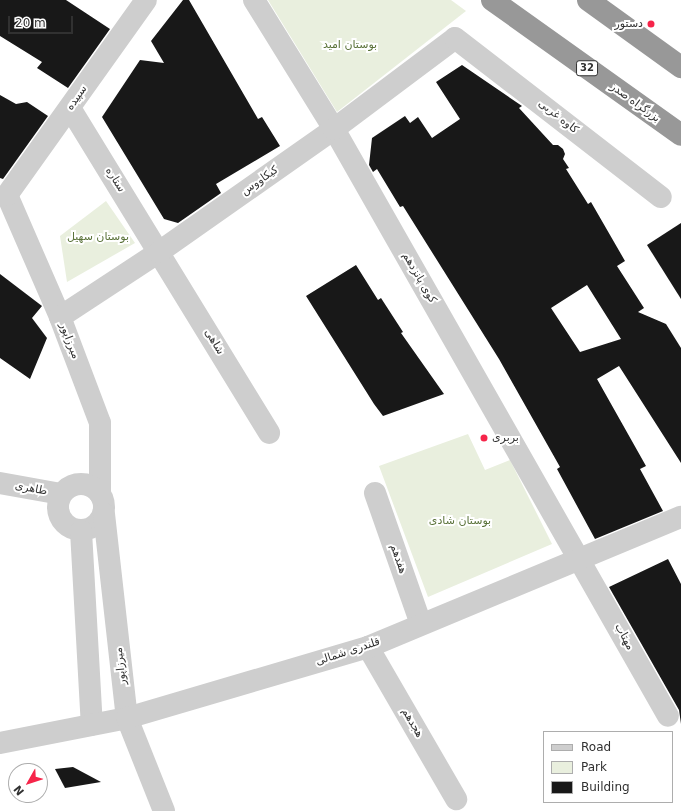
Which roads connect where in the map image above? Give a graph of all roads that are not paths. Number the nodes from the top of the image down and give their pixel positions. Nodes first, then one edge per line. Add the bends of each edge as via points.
1 (146, 0) edge
2 (254, 0) edge
3 (492, 0) edge
4 (504, 0) edge
5 (588, 0) edge
6 (597, 0) edge
7 (455, 38) joint
8 (681, 62) edge
9 (681, 67) edge
10 (70, 108) junction
11 (681, 128) edge
12 (334, 129) junction
13 (681, 136) edge
14 (3, 193) edge
15 (661, 197) dead end
16 (159, 252) junction
17 (60, 317) junction
18 (269, 433) dead end
19 (0, 483) edge
20 (375, 493) dead end
21 (61, 494) junction
22 (102, 504) junction
23 (681, 517) edge
24 (81, 531) junction
25 (579, 559) junction
26 (422, 624) junction
27 (368, 646) junction
28 (668, 716) dead end
29 (127, 718) junction
30 (92, 725) junction
31 (0, 743) edge
32 (456, 800) dead end
33 (164, 811) edge

1 - 10 street, سپیده
2 - 12 street, کوی پانزدهم
3 - 13 highway, بزرگراه صدر / 32
4 - 11 highway
5 - 9 highway
6 - 8 highway
7 - 12 street, کیکاووس
7 - 15 street, کاوه غربی
10 - 14 street, سپیده
10 - 16 street, ستاره
12 - 16 street, کیکاووس
12 - 25 street, کوی پانزدهم
14 - 17 street, میرزاپور
16 - 17 street, کیکاووس
16 - 18 street, شاهی
17 - 22 street, میرزاپور via 100,423
19 - 21 street, طاهری
20 - 26 street, هفدهم
21 - 22 street via 66,489 80,484 88,485
21 - 24 street via 57,508 62,522 74,530
22 - 24 street via 95,526
22 - 29 street, میرزاپور
23 - 25 street, قلندری شمالی
24 - 30 street
25 - 26 street, قلندری شمالی
25 - 28 street, مهتاب
26 - 27 street, قلندری شمالی
27 - 29 street, قلندری شمالی
27 - 32 street, هجدهم
29 - 30 street, قلندری شمالی
29 - 33 street, میرزاپور
30 - 31 street, قلندری شمالی

